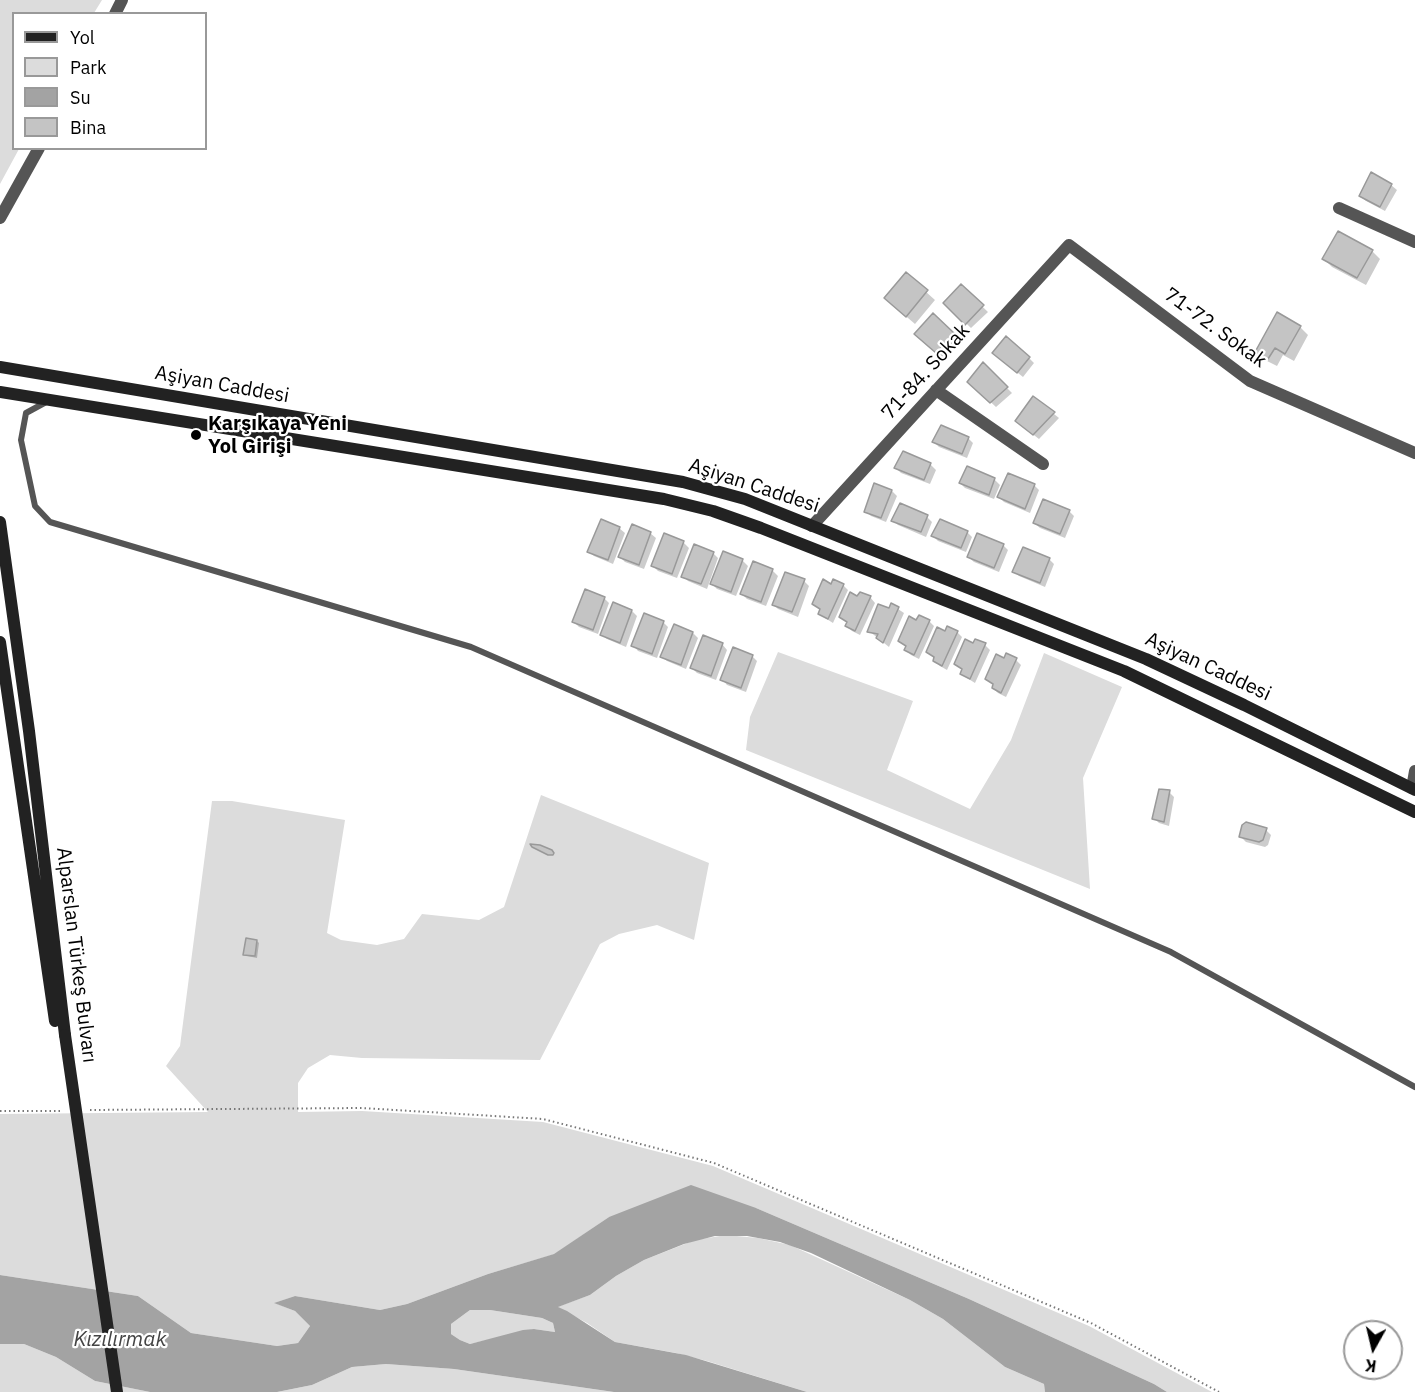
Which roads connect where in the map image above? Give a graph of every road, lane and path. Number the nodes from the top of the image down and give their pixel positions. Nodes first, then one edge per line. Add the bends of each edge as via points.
1 (38, 150) edge
2 (1340, 208) dead end
3 (0, 218) edge
4 (1415, 242) edge
5 (1069, 245) joint
6 (0, 367) edge
7 (936, 390) junction
8 (0, 392) edge
9 (48, 401) junction
10 (1415, 453) edge
11 (1043, 464) dead end
12 (0, 522) edge
13 (812, 526) junction
14 (0, 642) edge
15 (1415, 771) edge
16 (1413, 789) edge
17 (1415, 812) edge
18 (61, 1036) junction
19 (1415, 1087) edge
20 (90, 1110) dead end
21 (0, 1111) edge
22 (68, 1111) dead end
23 (110, 1392) edge
24 (117, 1392) edge
25 (1219, 1392) edge

1 - 3 street
2 - 4 street
5 - 7 street, 71-84. Sokak
5 - 10 street, 71-72. Sokak via 1250,381
6 - 13 street, Aşiyan Caddesi via 683,482 745,499
7 - 11 street
7 - 13 street, 71-84. Sokak
8 - 9 street, Aşiyan Caddesi
9 - 17 street, Aşiyan Caddesi via 664,498 712,511 1124,671
9 - 19 lane via 26,414 21,440 35,506 50,522 471,647 1171,952
12 - 18 street, Alparslan Türkeş Bulvarı via 29,731
13 - 16 street, Aşiyan Caddesi via 1146,659
14 - 18 street, Alparslan Türkeş Bulvarı
15 - 16 street
18 - 23 street, Alparslan Türkeş Bulvarı
18 - 24 street, Alparslan Türkeş Bulvarı, bridge
20 - 25 path via 362,1108 543,1119 714,1164 1091,1323
21 - 22 path

